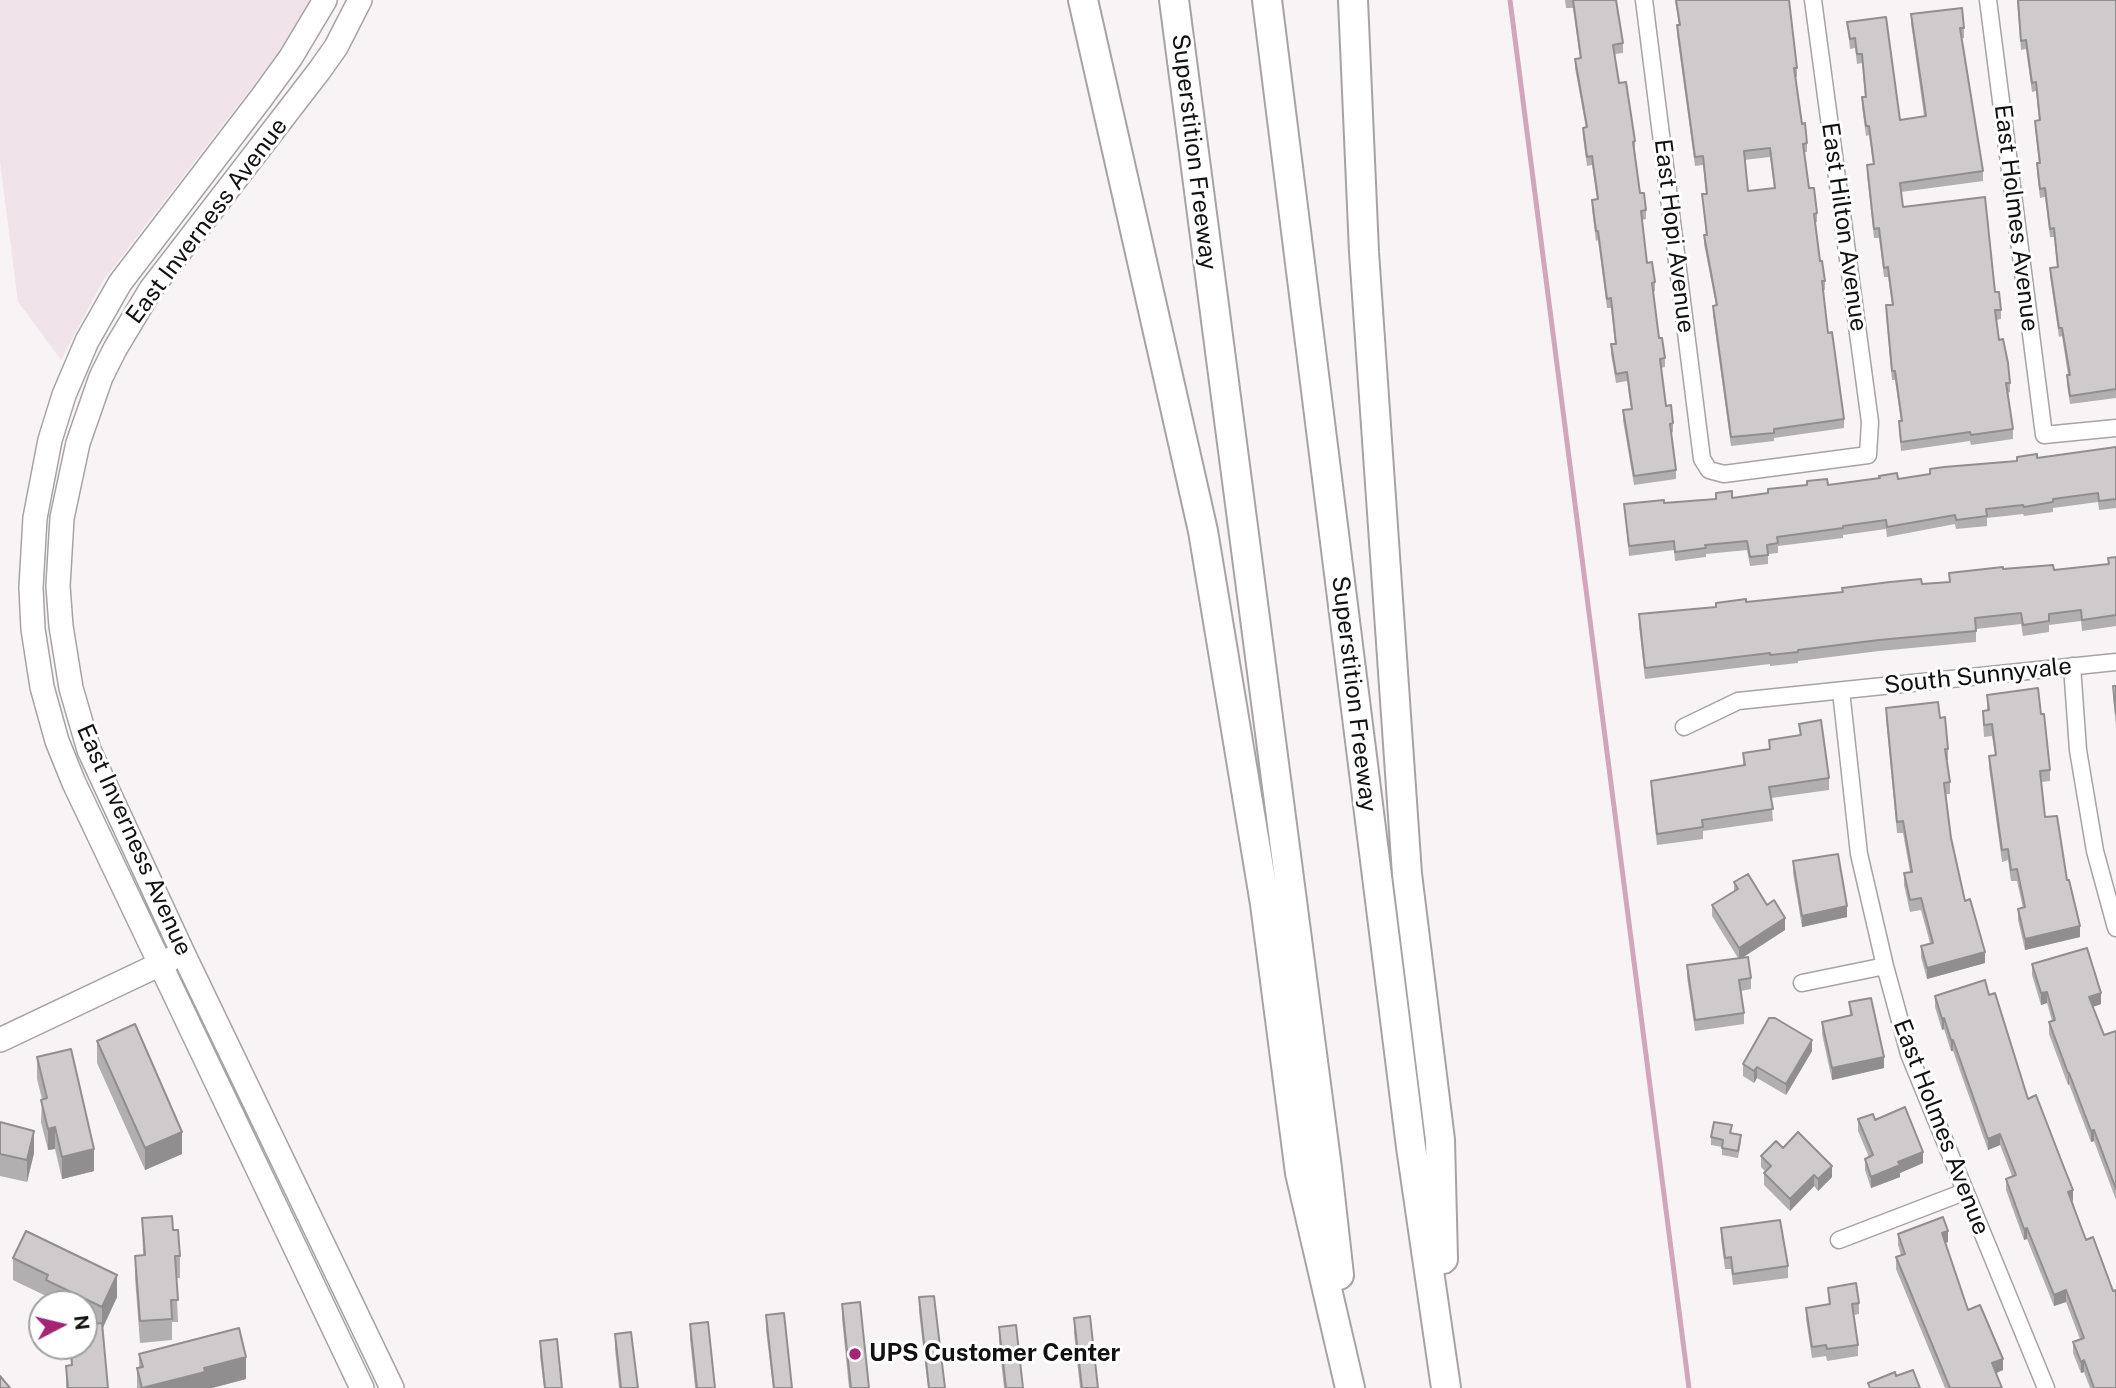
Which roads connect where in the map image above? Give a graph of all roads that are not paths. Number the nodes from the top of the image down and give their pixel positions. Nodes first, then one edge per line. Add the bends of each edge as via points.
1 (325, 0) edge
2 (360, 0) edge
3 (1083, 0) edge
4 (1174, 0) edge
5 (1267, 0) edge
6 (1353, 0) edge
7 (1644, 0) edge
8 (1813, 0) edge
9 (1988, 0) edge
10 (262, 97) junction
11 (285, 118) junction
12 (2116, 428) edge
13 (1868, 455) joint
14 (58, 586) junction
15 (31, 587) junction
16 (2116, 662) edge
17 (2072, 666) junction
18 (1841, 691) junction
19 (1684, 727) dead end
20 (2116, 928) edge
21 (183, 953) junction
22 (159, 964) junction
23 (1885, 967) junction
24 (1802, 983) dead end
25 (0, 1040) edge
26 (1964, 1192) junction
27 (1839, 1240) dead end
28 (362, 1388) edge
29 (392, 1388) edge
30 (1351, 1388) edge
31 (1446, 1388) edge
32 (2046, 1388) edge

1 - 10 street, East Inverness Avenue
2 - 11 street, East Inverness Avenue via 335,47
3 - 30 highway via 1203,531 1265,904 1300,1173
4 - 30 highway, Superstition Freeway via 1327,1168
5 - 31 highway, Superstition Freeway via 1411,1147
6 - 31 highway via 1364,252 1407,874 1440,1140
7 - 13 street, East Hopi Avenue via 1702,458 1709,470 1724,474
8 - 13 street, East Hilton Avenue via 1870,422
9 - 12 street, East Holmes Avenue via 2044,435
10 - 11 street
10 - 15 street, East Inverness Avenue via 120,283 87,341 50,440 35,518
11 - 14 street, East Inverness Avenue via 151,289 115,349 78,443 62,518
14 - 15 street
14 - 21 street, East Inverness Avenue via 71,688 89,750
15 - 22 street, East Inverness Avenue via 37,660 57,741
16 - 17 street, South Sunnyvale
17 - 18 street, South Sunnyvale
17 - 20 street via 2078,750 2095,851
18 - 19 street, South Sunnyvale via 1738,701
18 - 23 street, East Holmes Avenue via 1859,854
21 - 22 street
21 - 29 street, East Inverness Avenue
22 - 25 street
22 - 28 street, East Inverness Avenue
23 - 24 street
23 - 26 street, East Holmes Avenue via 1909,1054
26 - 27 street
26 - 32 street, East Holmes Avenue

